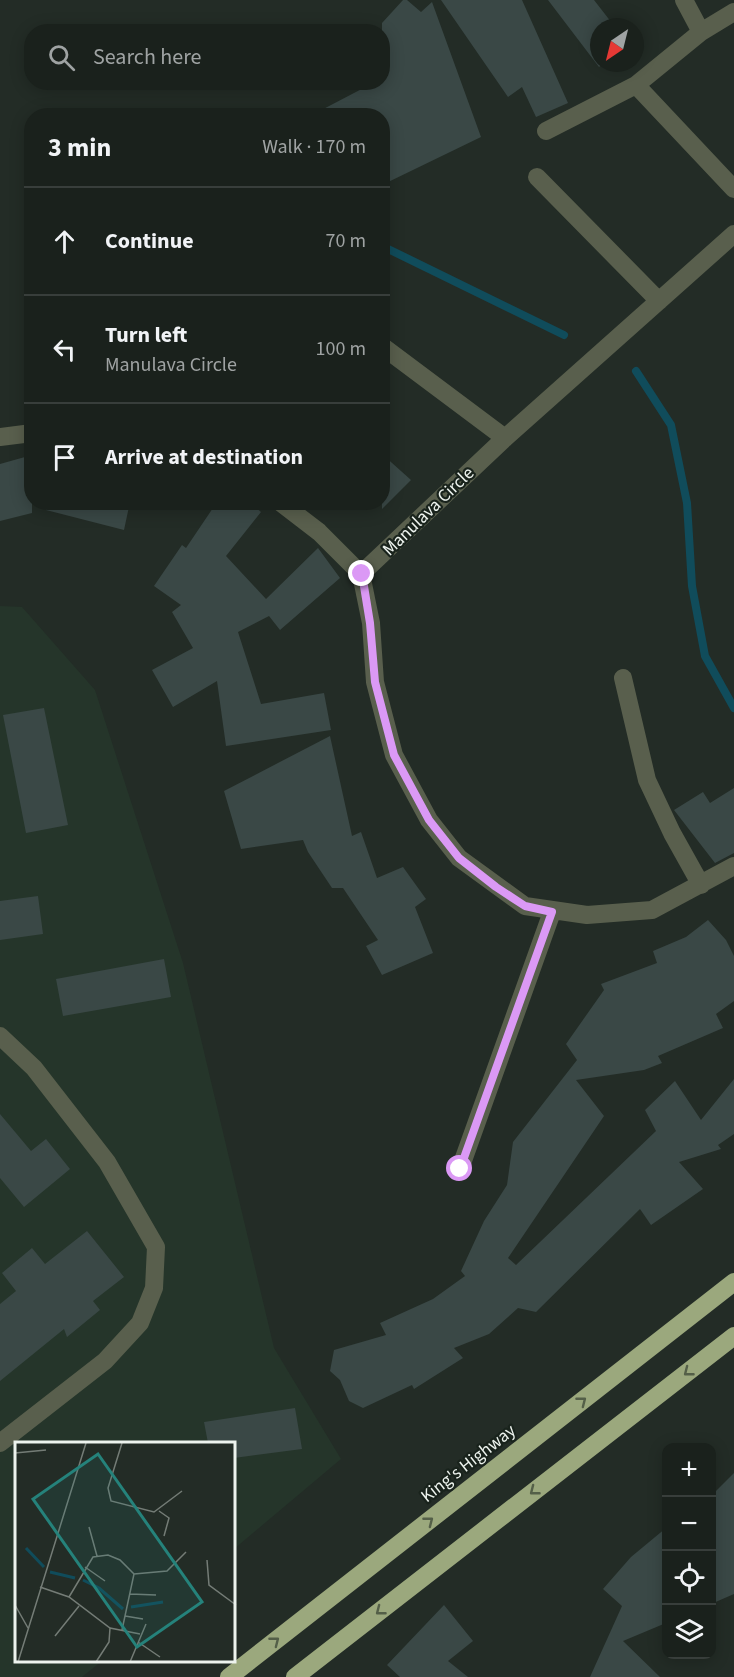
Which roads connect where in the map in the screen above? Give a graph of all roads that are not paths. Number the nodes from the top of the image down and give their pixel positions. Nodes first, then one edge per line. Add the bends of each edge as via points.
1 (684, 0) edge
2 (734, 12) edge
3 (701, 32) junction
4 (636, 85) junction
5 (546, 131) dead end
6 (537, 177) dead end
7 (734, 189) edge
8 (734, 234) edge
9 (659, 301) junction
10 (390, 352) edge
11 (24, 434) edge
12 (0, 437) edge
13 (505, 438) junction
14 (290, 510) edge
15 (362, 574) junction
16 (623, 678) dead end
17 (734, 866) edge
18 (701, 885) junction
19 (552, 912) junction
20 (0, 1036) edge
21 (460, 1169) dead end
22 (734, 1282) edge
23 (734, 1336) edge
24 (0, 1443) edge
25 (229, 1677) edge
26 (295, 1677) edge

1 - 3 street
2 - 3 street
3 - 4 street
4 - 5 street
4 - 7 street
6 - 9 street
8 - 9 street, Manulava Circle
9 - 13 street, Manulava Circle
10 - 13 street
11 - 12 street
13 - 15 street, Manulava Circle
14 - 15 street
15 - 19 street via 375,682 394,755 429,820 459,858 496,887 525,906
16 - 18 street via 646,780
17 - 18 street
18 - 19 street via 652,910 587,915
19 - 21 street
20 - 24 street via 34,1068 107,1162 156,1247 153,1288 140,1323 105,1361
25 -> 22 highway, King's Highway
23 -> 26 highway

